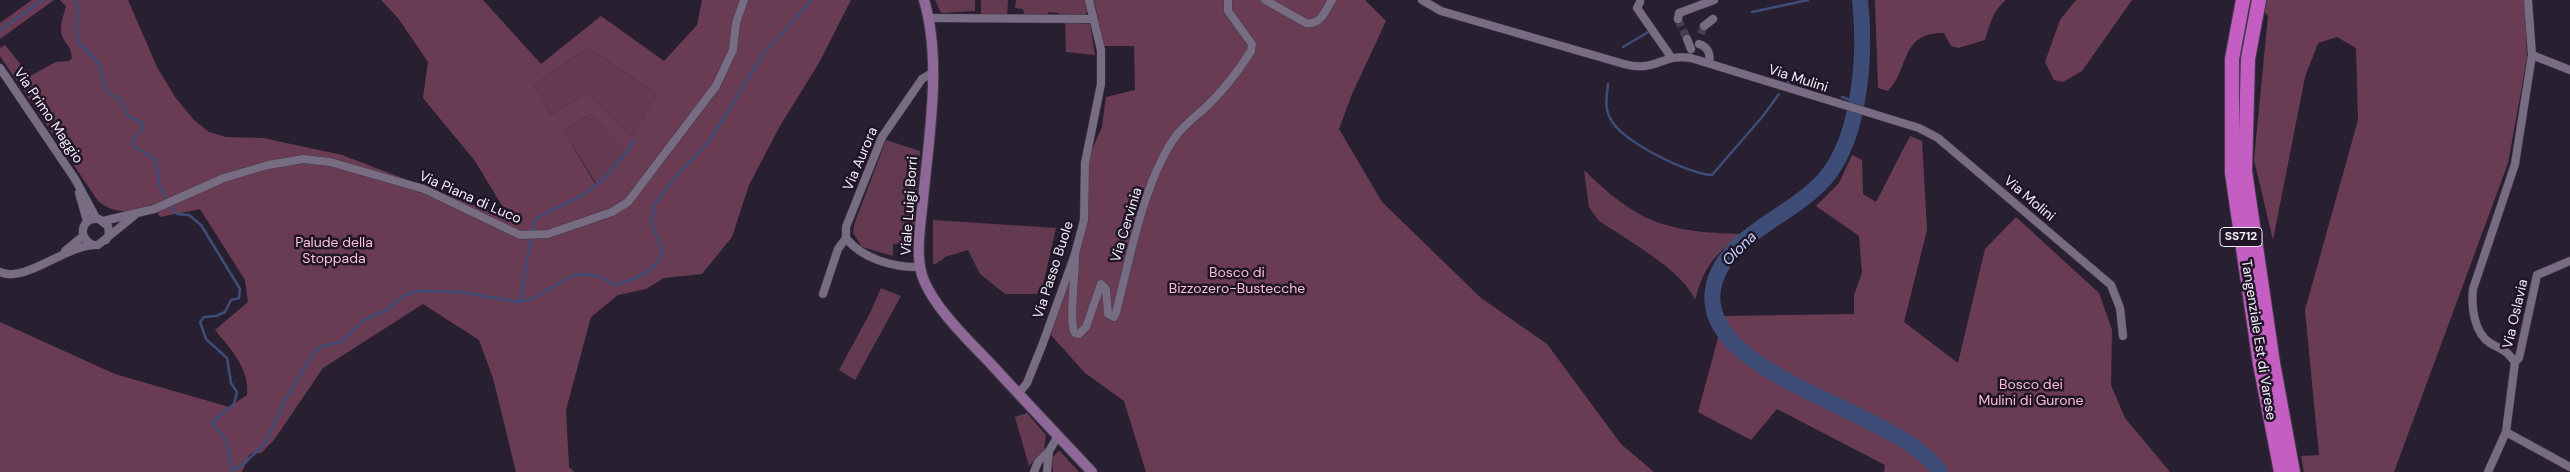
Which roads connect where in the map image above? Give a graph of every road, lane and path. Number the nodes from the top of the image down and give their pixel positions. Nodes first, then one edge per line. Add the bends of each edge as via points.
1 (744, 0) edge
2 (924, 0) edge
3 (1089, 0) edge
4 (1228, 0) edge
5 (1265, 0) edge
6 (1332, 0) edge
7 (1422, 0) edge
8 (1714, 0) edge
9 (2243, 0) edge
10 (2259, 0) edge
11 (2528, 0) edge
12 (1640, 2) dead end
13 (929, 18) junction
14 (1093, 19) junction
15 (1714, 19) dead end
16 (1678, 20) dead end
17 (1704, 26) tunnel mouth
18 (1700, 34) tunnel mouth
19 (1687, 39) tunnel mouth
20 (1695, 46) junction
21 (2532, 56) junction
22 (1670, 57) junction
23 (1691, 58) junction
24 (1708, 63) junction
25 (0, 68) edge
26 (2570, 70) edge
27 (932, 73) junction
28 (1880, 116) joint
29 (75, 179) junction
30 (136, 214) junction
31 (100, 219) junction
32 (86, 221) junction
33 (83, 236) junction
34 (846, 238) junction
35 (104, 242) junction
36 (91, 244) junction
37 (62, 254) junction
38 (1075, 254) junction
39 (2570, 261) edge
40 (921, 267) junction
41 (0, 272) edge
42 (823, 294) dead end
43 (2123, 336) dead end
44 (2515, 362) junction
45 (1018, 394) junction
46 (2506, 432) junction
47 (1058, 436) junction
48 (1049, 451) junction
49 (2570, 467) edge
50 (1034, 472) edge
51 (1047, 472) edge
52 (1092, 472) edge
53 (2281, 472) edge
54 (2293, 472) edge
55 (2488, 472) edge

1 - 30 street, Via Piana di Luco via 732,50 716,86 628,202 612,212 548,234 520,235 424,189 303,159 224,178
2 - 13 main road, Viale Luigi Borri
3 - 14 street, Via Passo Buole
4 - 38 street, Via Cervinia via 1228,11 1252,44 1251,51 1206,107 1188,121 1173,140 1143,212 1114,317 1108,314 1106,289 1101,284 1086,327 1079,334 1071,324
5 - 6 street via 1313,24
7 - 22 street, Via Mulini via 1441,11 1634,67 1654,66
8 - 16 street via 1679,13
9 - 53 highway, Tangenziale Est di Varese / SS712 via 2232,59 2232,173 2260,364
10 - 54 highway, Tangenziale Est di Varese / SS712 via 2248,59 2244,171
11 - 21 street
12 - 22 street via 1637,8
13 - 14 street
13 - 27 main road, Viale Luigi Borri
14 - 38 street, Via Passo Buole via 1101,50 1101,84 1085,163 1084,220
15 - 17 street
18 - 20 street
19 - 20 street
20 - 23 street
20 - 24 street via 1704,46 1709,54
21 - 26 street
21 - 44 street via 2515,164 2471,300 2483,337 2504,349
22 - 23 street, Via Mulini
23 - 24 street, Via Mulini
24 - 28 street, Via Mulini
25 - 29 street, Via Primo Maggio
27 - 34 street, Via Aurora via 922,79 882,137 846,227
27 - 40 main road, Viale Luigi Borri via 920,230
28 - 43 street, Via Molini via 1919,128 1938,138 2111,285 2120,308
29 - 31 street, Via Primo Maggio
29 - 32 street, Via Primo Maggio
30 - 31 street, Via Piana di Luco
30 - 35 street
31 - 32 street
31 - 35 street via 109,229
32 - 33 street via 82,228
33 - 36 street
33 - 37 street
34 - 40 street via 854,249 888,264
34 - 42 street, Via Aurora via 838,249
35 - 36 street
36 - 37 street
37 - 41 street via 21,273
38 - 45 street, Via Passo Buole via 1043,343
39 - 44 street, Via Oslavia via 2537,275 2519,358
40 - 45 main road, Viale Luigi Borri via 935,299
44 - 46 street
45 - 47 main road, Viale Luigi Borri
46 - 49 street
46 - 55 street
47 - 48 street
47 - 52 main road, Viale Luigi Borri
48 - 50 street via 1038,462
48 - 51 street

